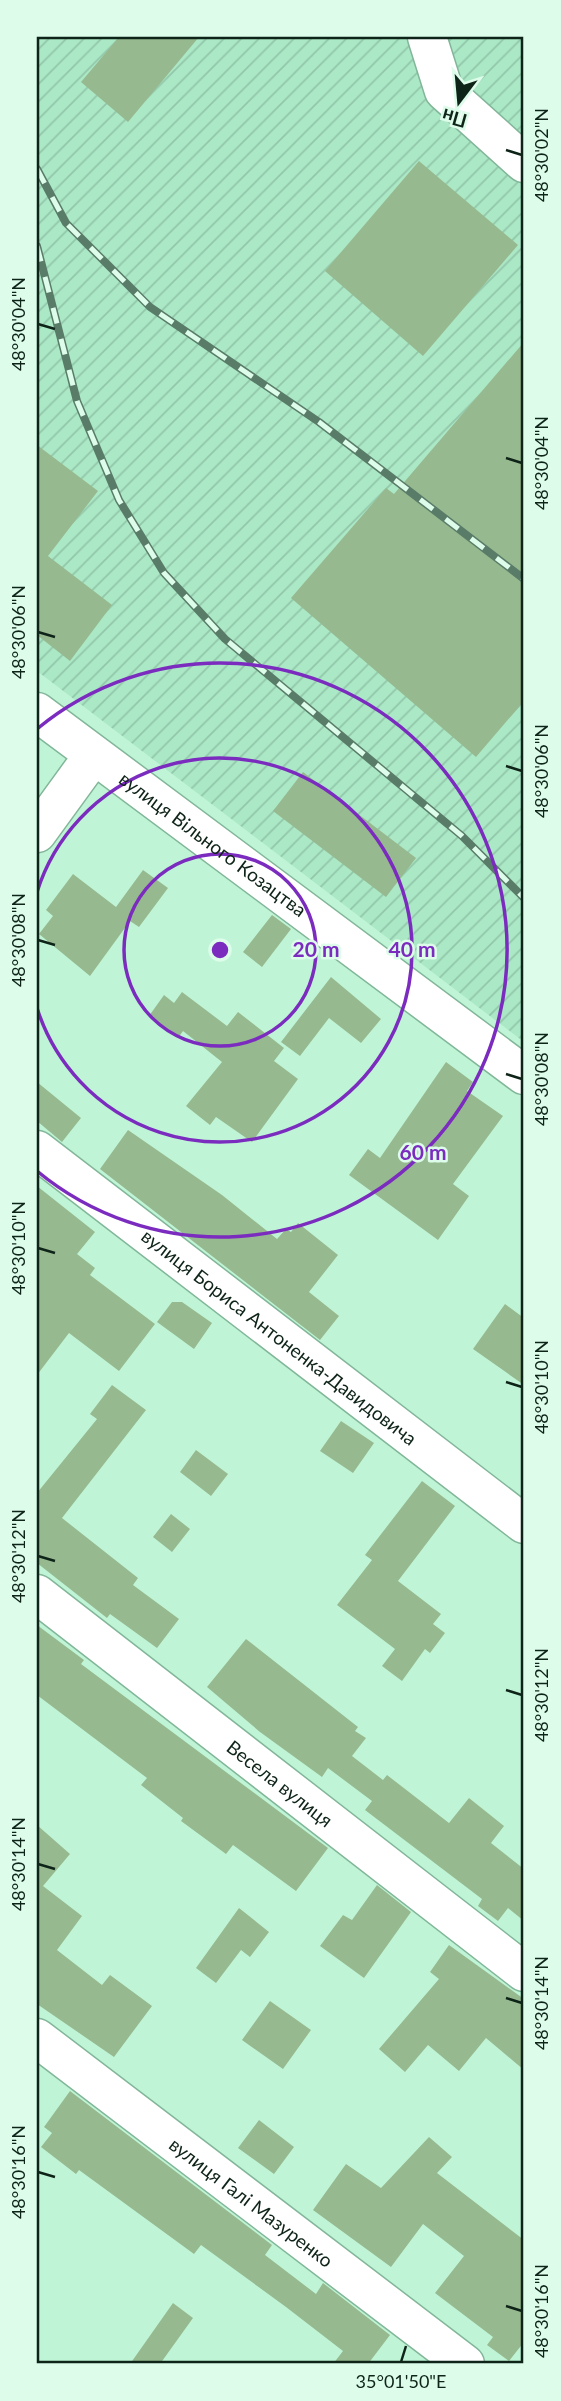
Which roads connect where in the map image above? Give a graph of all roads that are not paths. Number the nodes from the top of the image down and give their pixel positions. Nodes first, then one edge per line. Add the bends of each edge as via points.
1 (427, 37) edge
2 (524, 163) edge
3 (37, 712) edge
4 (93, 756) junction
5 (37, 833) edge
6 (524, 1075) edge
7 (37, 1150) edge
8 (524, 1524) edge
9 (37, 1594) edge
10 (524, 1972) edge
11 (37, 2038) edge
12 (465, 2364) edge

1 - 2 street via 444,91
3 - 4 street, вулиця Вільного Козацтва
4 - 5 street
4 - 6 street, вулиця Вільного Козацтва
7 - 8 street, вулиця Бориса Антоненка-Давидовича
9 - 10 street, Весела вулиця
11 - 12 street, вулиця Галі Мазуренко

